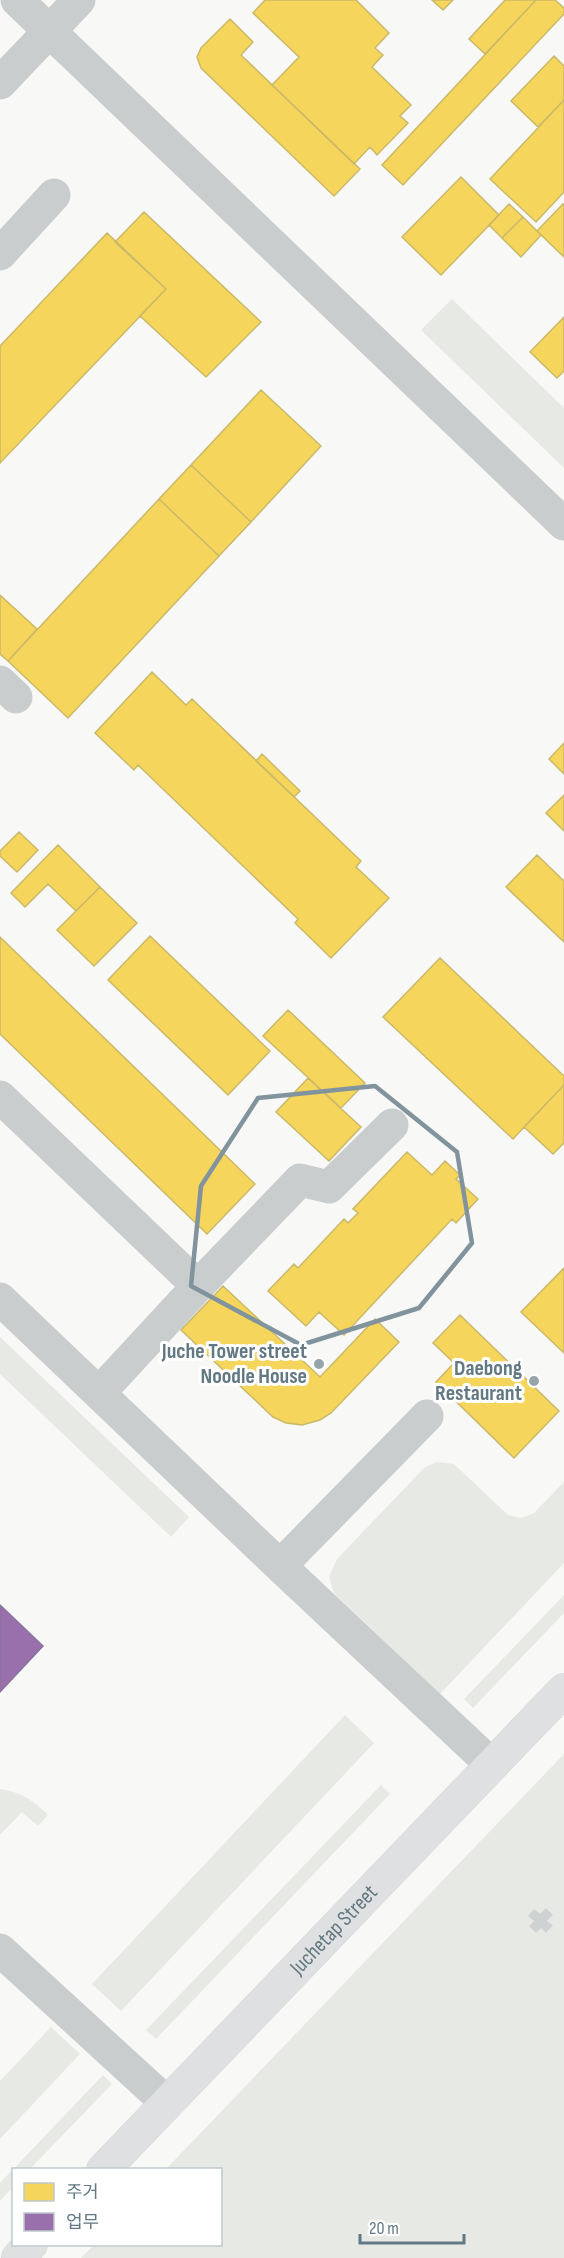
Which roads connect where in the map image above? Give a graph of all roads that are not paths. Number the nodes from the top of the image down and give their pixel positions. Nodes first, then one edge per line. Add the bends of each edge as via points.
1 (17, 0) edge
2 (79, 0) edge
3 (50, 31) junction
4 (0, 83) edge
5 (54, 195) dead end
6 (0, 254) edge
7 (564, 524) edge
8 (0, 1097) edge
9 (392, 1125) dead end
10 (198, 1286) junction
11 (0, 1299) edge
12 (99, 1393) junction
13 (428, 1416) dead end
14 (280, 1566) junction
15 (564, 1690) edge
16 (492, 1765) junction
17 (0, 1950) edge
18 (167, 2103) junction
19 (104, 2168) edge
20 (29, 2246) edge
21 (18, 2258) edge

1 - 3 street
2 - 3 street
3 - 4 street
3 - 7 street
5 - 6 street
8 - 10 street
9 - 10 street via 329,1187 300,1180
10 - 12 street
11 - 12 street
12 - 14 street
13 - 14 street
14 - 16 street
15 - 16 main road, Juchetap Street
16 - 18 main road, Juchetap Street
17 - 18 street
18 - 19 main road, Juchetap Street
20 - 21 main road

